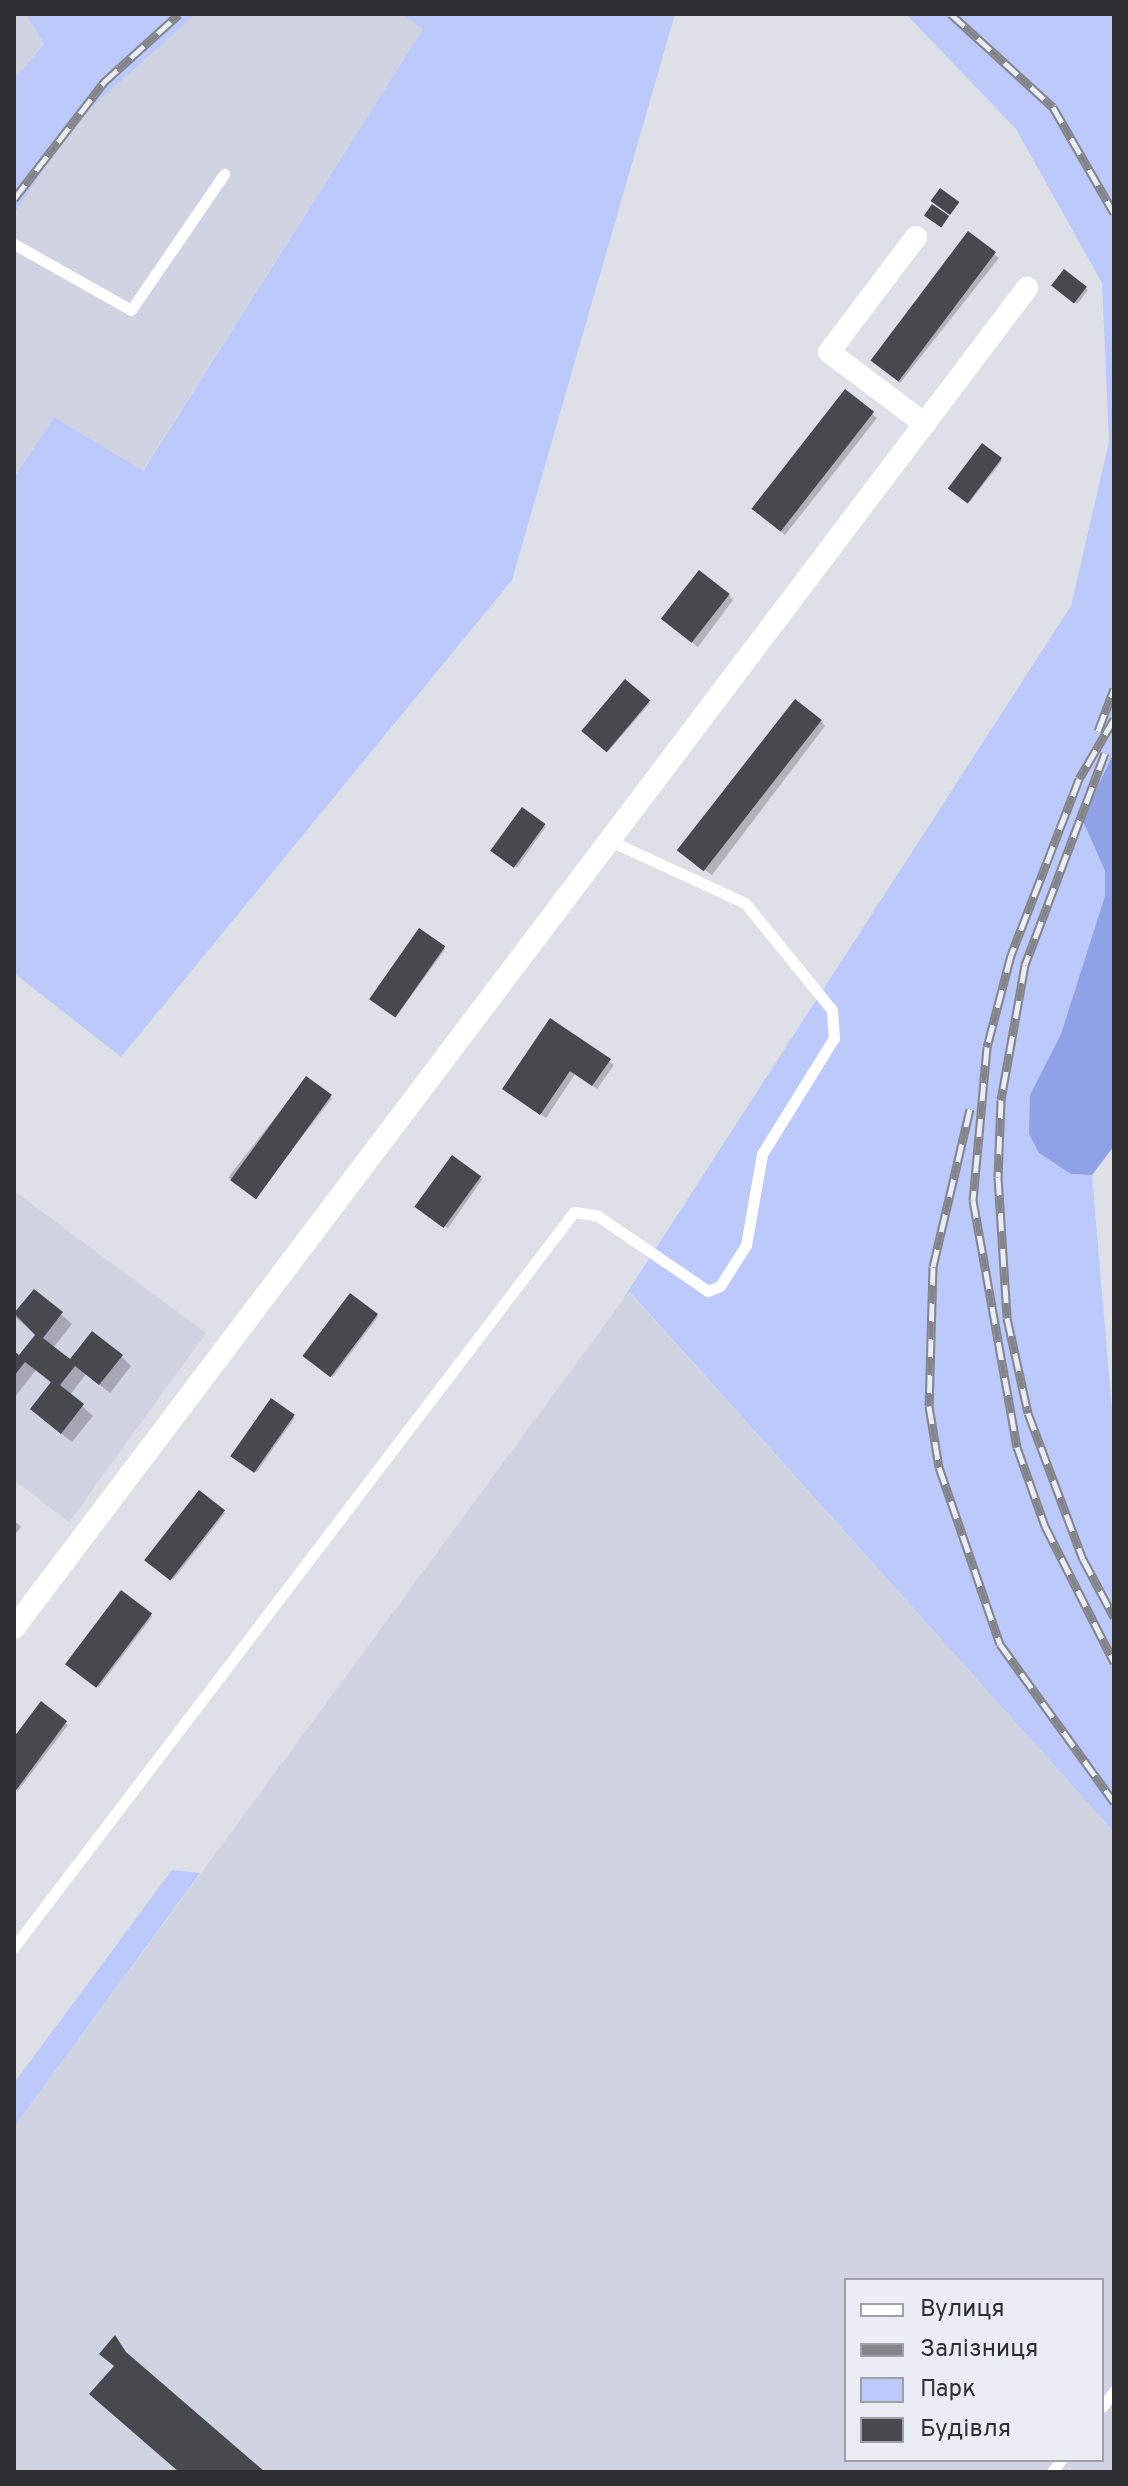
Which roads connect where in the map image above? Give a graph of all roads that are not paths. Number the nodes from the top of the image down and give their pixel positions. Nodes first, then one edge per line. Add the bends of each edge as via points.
1 (224, 174) dead end
2 (916, 237) dead end
3 (14, 244) edge
4 (1027, 288) dead end
5 (925, 424) junction
6 (611, 841) junction
7 (14, 1628) edge
8 (14, 1947) edge

1 - 3 lane via 131,310
2 - 5 street via 829,352
4 - 5 street
5 - 6 street
6 - 7 street
6 - 8 lane via 745,903 832,1010 834,1038 762,1154 746,1245 720,1286 708,1291 598,1216 574,1212

